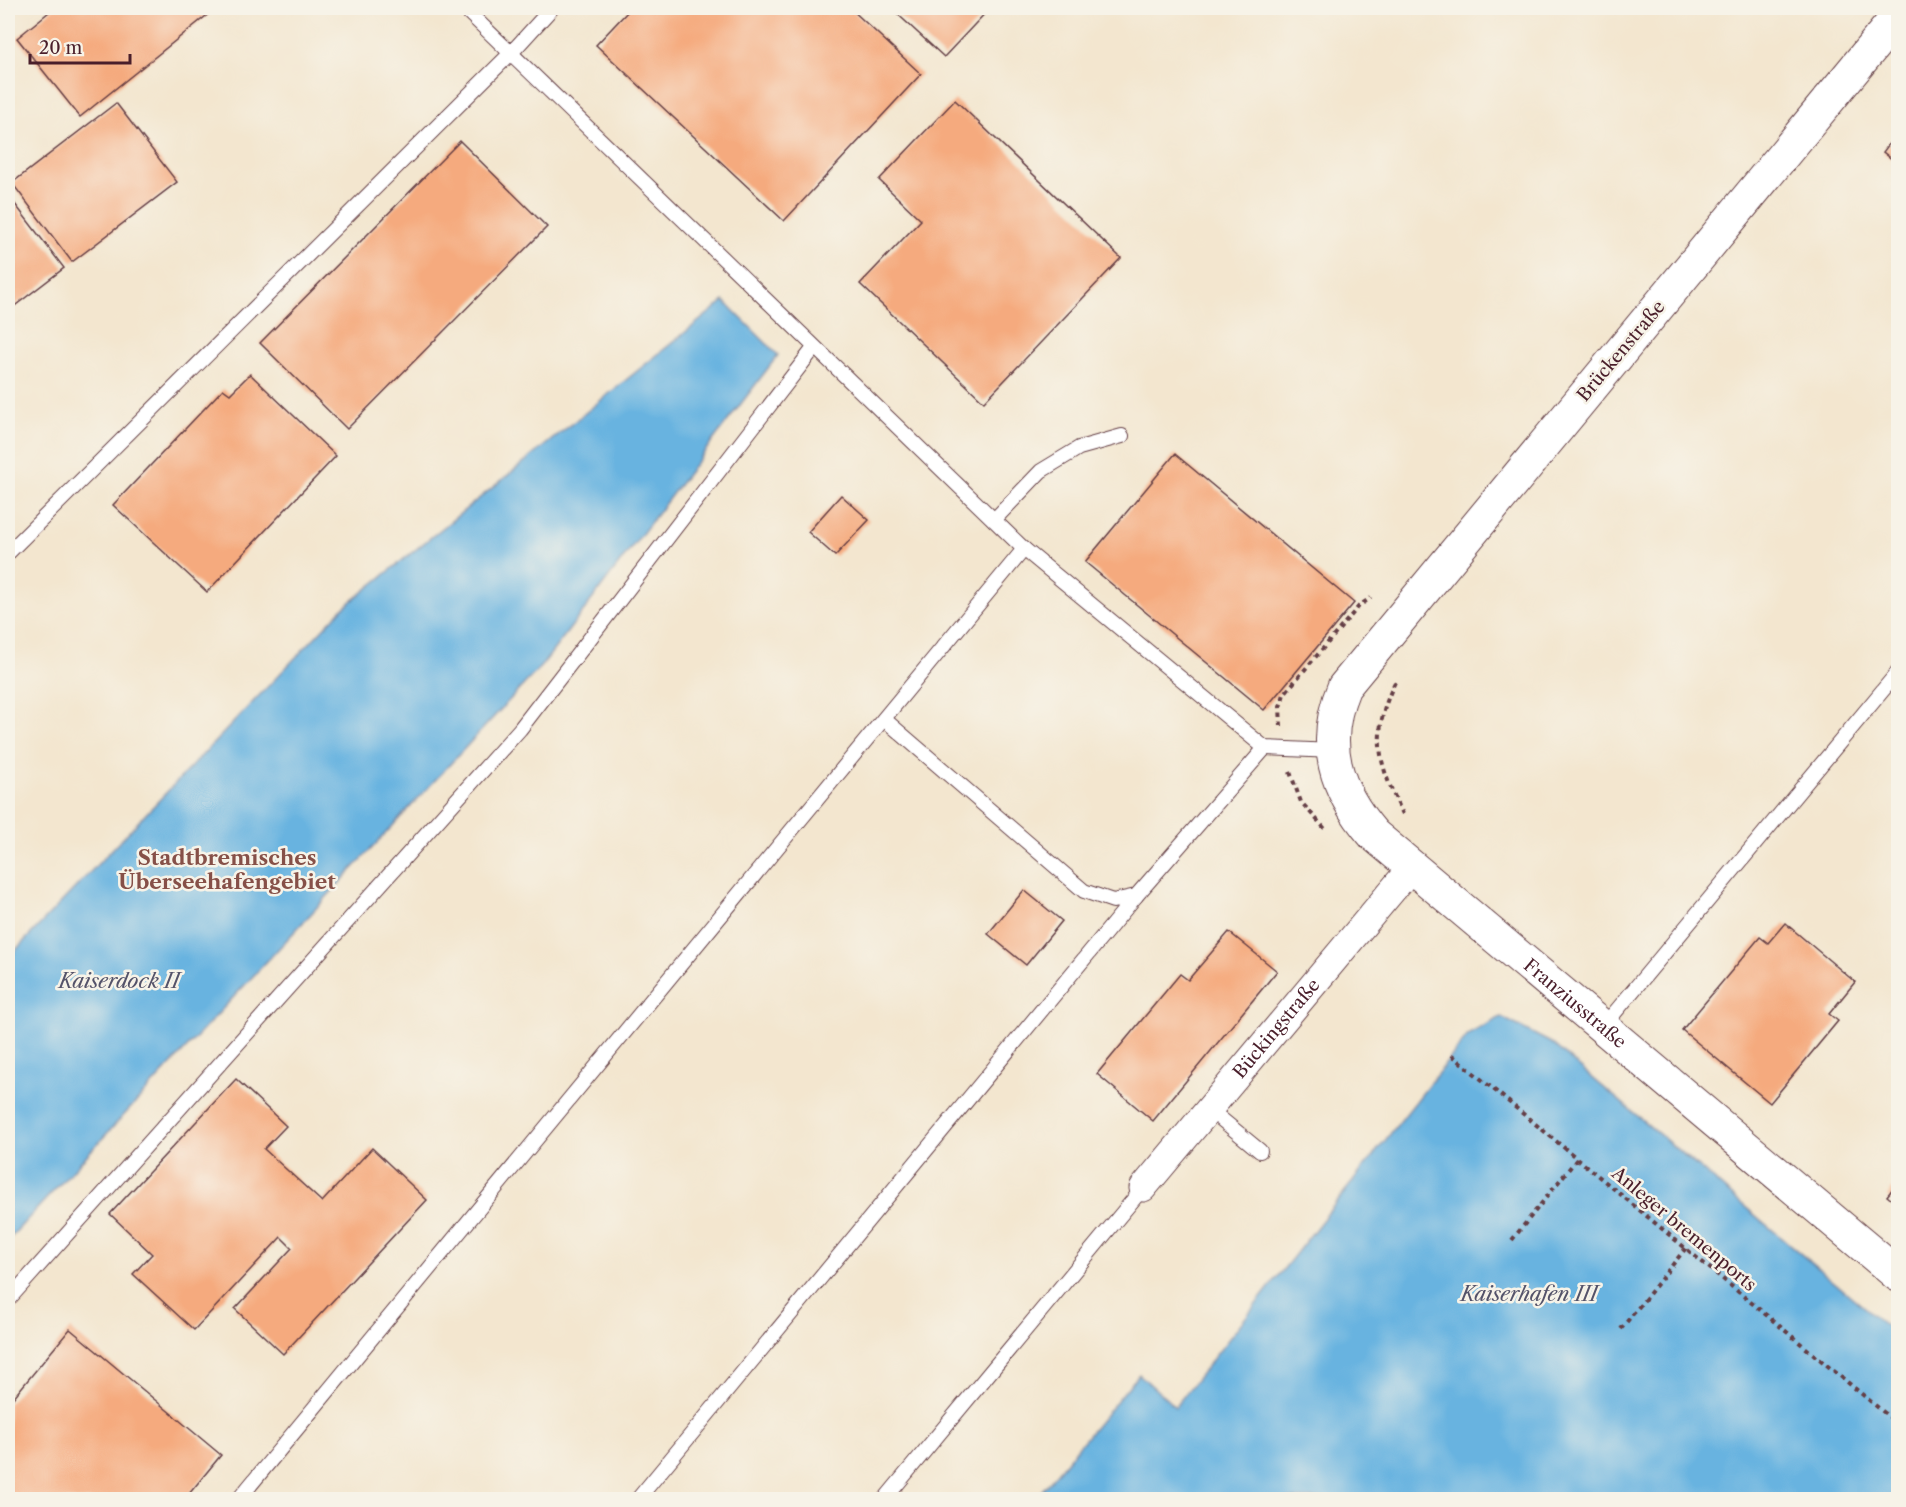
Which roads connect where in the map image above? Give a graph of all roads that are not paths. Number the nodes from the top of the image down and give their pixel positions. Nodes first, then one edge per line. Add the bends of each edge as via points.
1 (464, 8) edge
2 (552, 8) edge
3 (1899, 16) edge
4 (511, 53) junction
5 (814, 348) junction
6 (1122, 436) dead end
7 (994, 520) junction
8 (1024, 549) junction
9 (8, 553) edge
10 (1899, 672) edge
11 (1344, 687) joint
12 (884, 719) junction
13 (1265, 748) junction
14 (1333, 751) junction
15 (1411, 868) junction
16 (1136, 896) junction
17 (1602, 1029) junction
18 (1209, 1109) junction
19 (1260, 1151) dead end
20 (1143, 1188) joint
21 (1899, 1275) edge
22 (8, 1300) edge
23 (238, 1500) edge
24 (637, 1500) edge
25 (884, 1500) edge

1 - 4 lane
2 - 4 lane
3 - 11 main road, Brückenstraße
4 - 5 lane
4 - 9 lane
5 - 7 lane
5 - 22 lane via 520,729
6 - 7 lane via 1079,448 1041,471
7 - 8 lane
8 - 12 lane
8 - 13 lane
10 - 17 lane
11 - 14 main road, Franziusstraße via 1334,719
12 - 16 lane via 1084,891 1113,901
12 - 23 lane
13 - 14 lane
13 - 16 lane
14 - 15 main road, Franziusstraße via 1342,790 1356,814
15 - 17 main road, Franziusstraße
15 - 18 street, Bückingstraße
16 - 24 lane
17 - 21 main road, Franziusstraße
18 - 19 lane
18 - 20 street, Bückingstraße
20 - 25 lane

